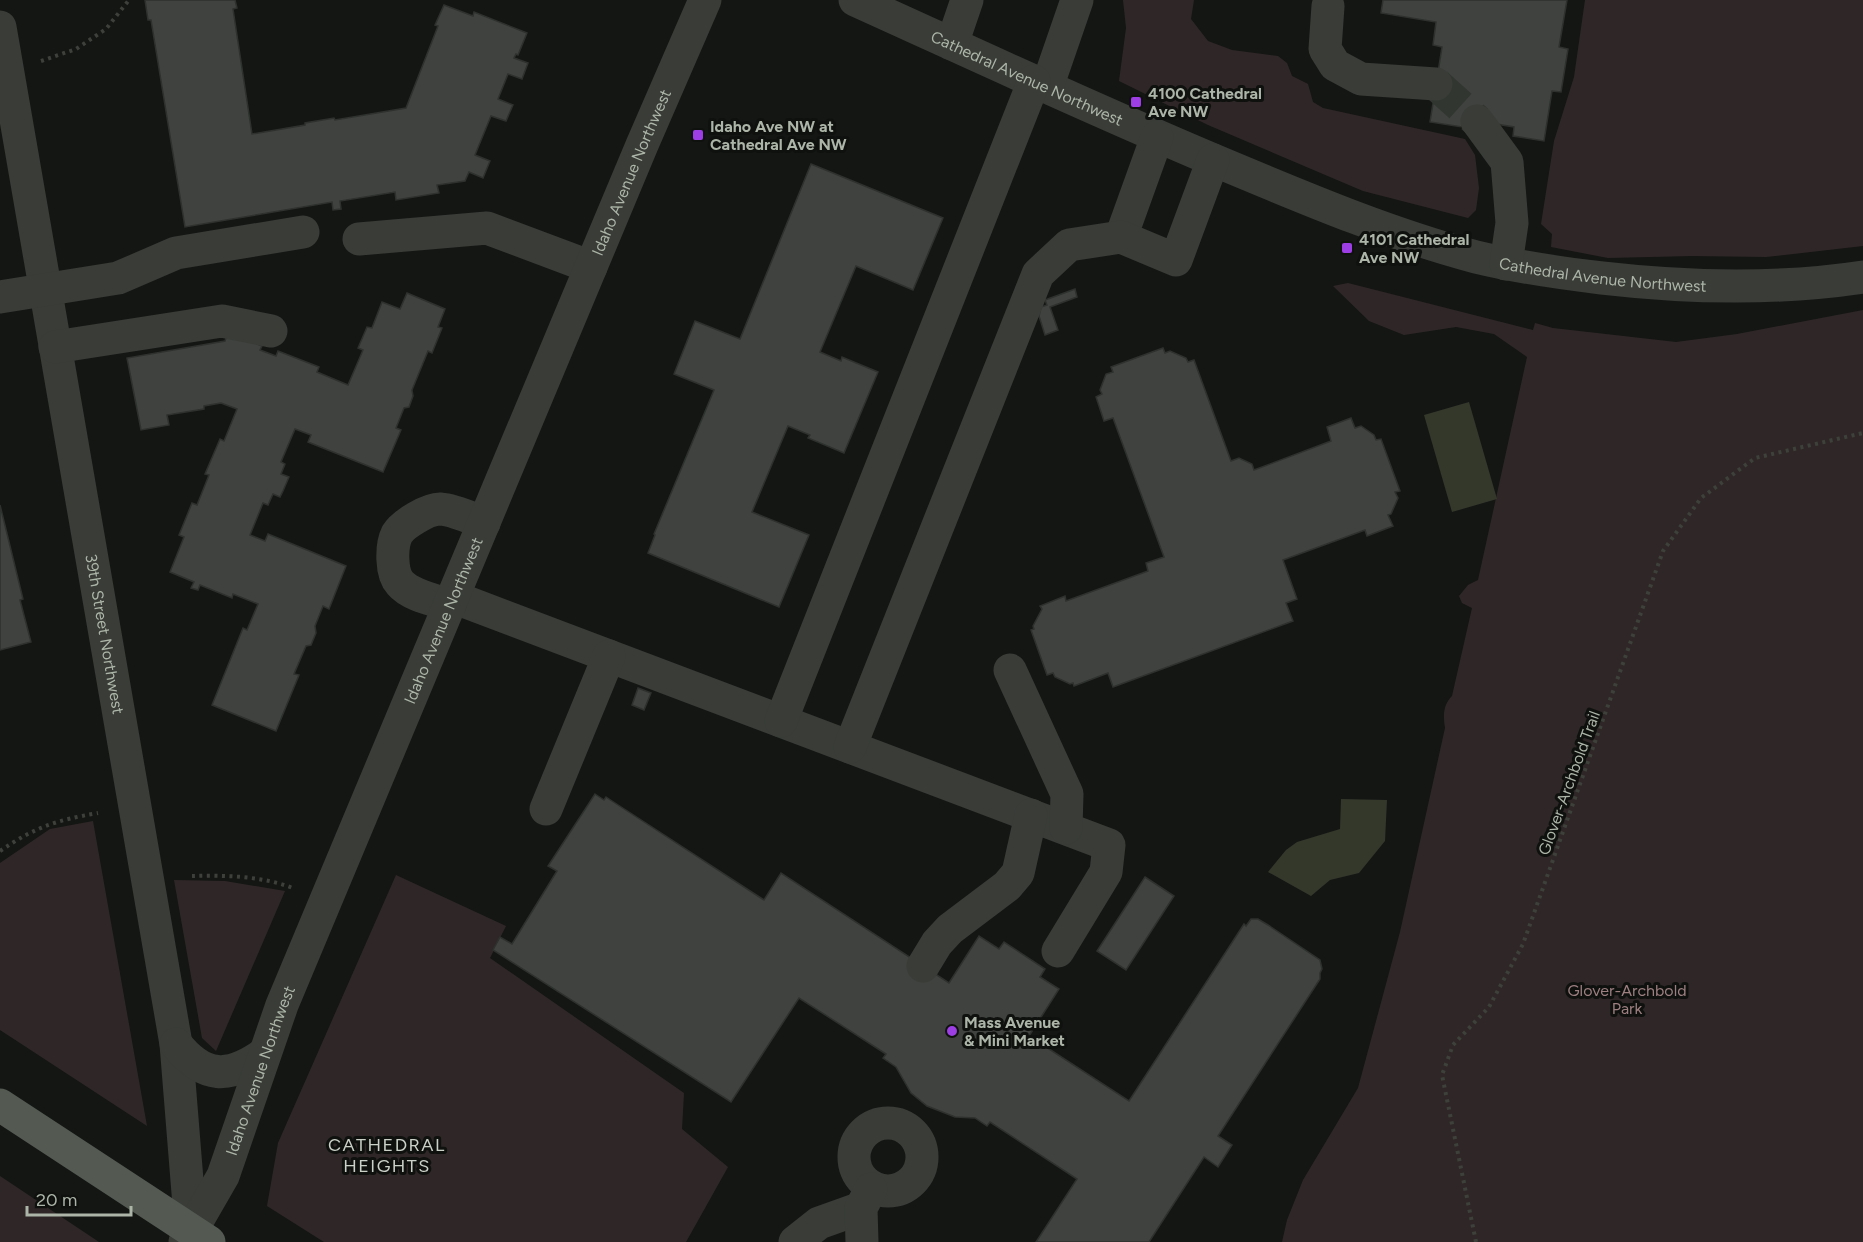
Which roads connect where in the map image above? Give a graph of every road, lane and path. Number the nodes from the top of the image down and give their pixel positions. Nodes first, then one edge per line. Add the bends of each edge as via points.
1 (129, 0) edge
2 (705, 0) edge
3 (855, 0) edge
4 (967, 0) edge
5 (1077, 0) edge
6 (1328, 6) dead end
7 (0, 27) edge
8 (952, 44) junction
9 (40, 61) dead end
10 (1041, 84) junction
11 (1436, 84) tunnel mouth
12 (5, 89) edge
13 (1477, 121) tunnel mouth
14 (1157, 137) junction
15 (1214, 160) junction
16 (303, 232) dead end
17 (1121, 237) junction
18 (359, 239) dead end
19 (1506, 264) junction
20 (591, 267) junction
21 (1863, 277) edge
22 (45, 290) junction
23 (0, 297) edge
24 (271, 331) dead end
25 (55, 347) junction
26 (1863, 433) edge
27 (484, 523) junction
28 (452, 601) junction
29 (609, 656) junction
30 (1010, 670) dead end
31 (781, 721) junction
32 (850, 747) junction
33 (546, 809) dead end
34 (98, 813) dead end
35 (1031, 815) junction
36 (1066, 828) junction
37 (0, 850) edge
38 (192, 876) dead end
39 (327, 900) junction
40 (1058, 951) dead end
41 (923, 966) dead end
42 (176, 1044) junction
43 (264, 1054) junction
44 (0, 1105) edge
45 (195, 1239) edge
46 (795, 1242) edge
47 (862, 1242) edge
48 (1476, 1242) edge

1 - 9 path via 106,29 76,49
2 - 20 street, Idaho Avenue Northwest
3 - 8 street, Cathedral Avenue Northwest
4 - 8 street
5 - 10 street
6 - 11 street via 1325,49 1335,65 1361,78
7 - 12 street, 39th Street Northwest
8 - 10 street, Cathedral Avenue Northwest
10 - 14 street, Cathedral Avenue Northwest
10 - 31 street
12 - 22 street, 39th Street Northwest
13 - 19 street via 1507,162 1512,223
14 - 15 street, Cathedral Avenue Northwest
14 - 17 street
15 - 17 street via 1176,260
15 - 19 street, Cathedral Avenue Northwest via 1382,228
16 - 22 street via 176,253 118,278
17 - 32 street via 1069,245 1038,274
18 - 20 street via 488,228
19 - 21 street, Cathedral Avenue Northwest via 1681,285 1795,284
20 - 27 street, Idaho Avenue Northwest
22 - 23 street
22 - 25 street, 39th Street Northwest
24 - 25 street via 222,321
25 - 42 street, 39th Street Northwest
26 - 48 path, Glover-Archbold Trail via 1755,458 1701,498 1663,551 1523,944 1489,1007 1453,1045 1442,1075
27 - 28 street, Idaho Avenue Northwest
27 - 28 street via 438,509 419,516 397,534 393,572 399,583 416,593
28 - 29 street
28 - 39 street, Idaho Avenue Northwest
29 - 31 street
29 - 33 street
30 - 36 street via 1067,794
31 - 32 street
32 - 35 street
34 - 37 path via 41,827
35 - 36 street
35 - 41 street via 1018,873 950,928
36 - 40 street via 1109,845 1106,872
38 - 39 path via 229,876 287,885
39 - 43 street, Idaho Avenue Northwest
42 - 43 street via 199,1066 223,1071 238,1070
42 - 45 street, 39th Street Northwest
43 - 45 street, Idaho Avenue Northwest via 223,1176
44 - 45 main road
46 - 47 street via 819,1223 866,1198

